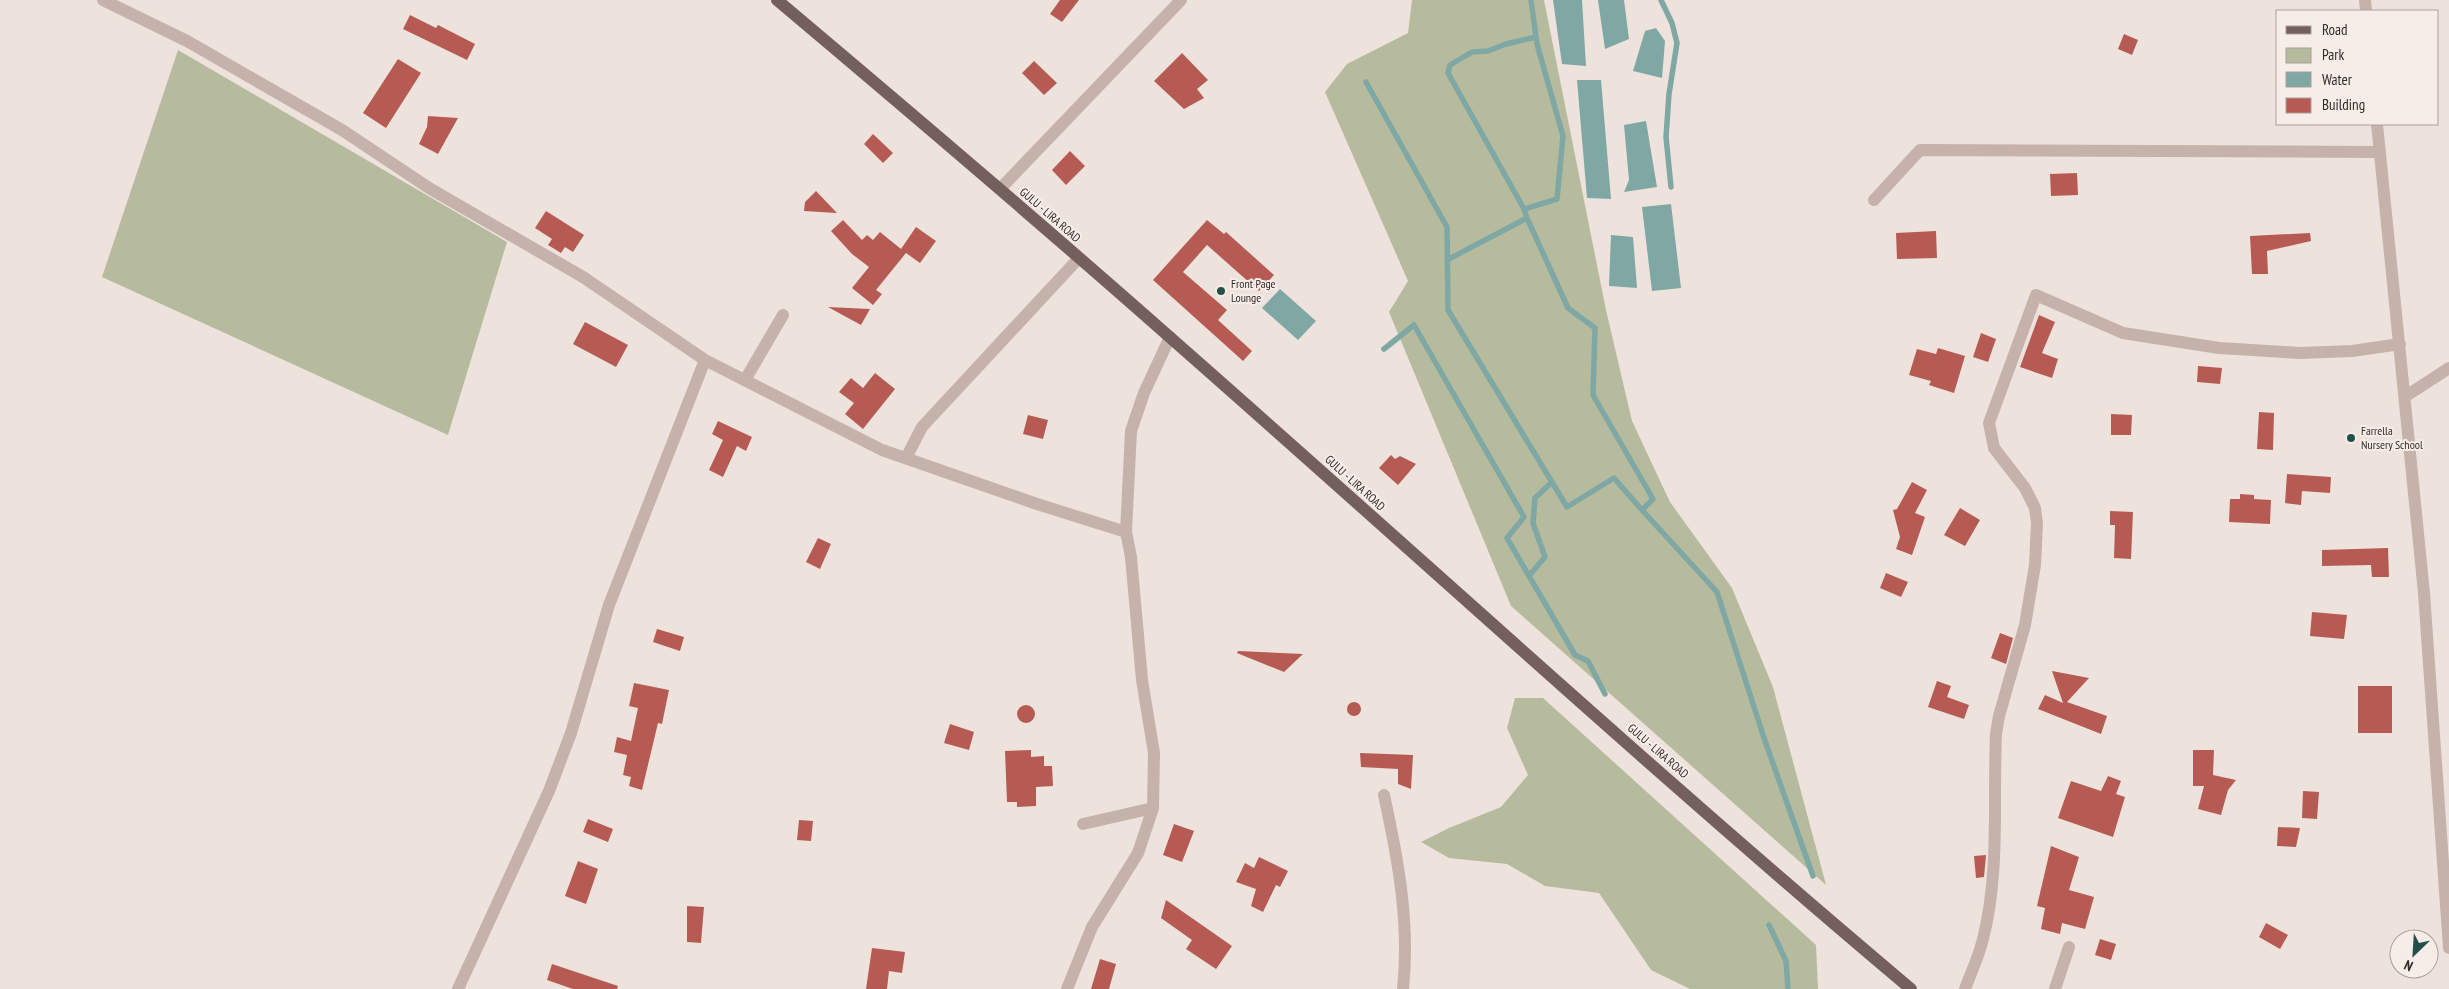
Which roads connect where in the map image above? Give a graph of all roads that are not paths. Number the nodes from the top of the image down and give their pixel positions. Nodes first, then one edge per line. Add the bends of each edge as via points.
1 (103, 0) edge
2 (777, 0) edge
3 (1181, 0) edge
4 (2377, 125) edge
5 (2379, 152) junction
6 (1000, 189) junction
7 (1874, 200) dead end
8 (1079, 258) junction
9 (783, 315) dead end
10 (1170, 337) junction
11 (2400, 344) junction
12 (705, 360) junction
13 (2449, 368) edge
14 (744, 380) junction
15 (2406, 396) junction
16 (906, 458) junction
17 (1126, 532) junction
18 (1384, 794) dead end
19 (2443, 804) edge
20 (1153, 808) junction
21 (1083, 824) dead end
22 (2069, 947) dead end
23 (2449, 948) edge
24 (458, 989) edge
25 (1067, 989) edge
26 (1404, 989) edge
27 (1911, 989) edge
28 (1965, 989) edge
29 (2055, 989) edge

1 - 12 street via 186,41 342,130 429,188 583,277
2 - 6 main road, GULU - LIRA ROAD
3 - 6 street
4 - 5 street
5 - 7 street via 1920,150
5 - 11 street
6 - 8 main road, GULU - LIRA ROAD
8 - 10 main road, GULU - LIRA ROAD
8 - 16 street via 922,427
9 - 14 street
10 - 17 street via 1130,431
10 - 27 main road, GULU - LIRA ROAD via 1591,712
11 - 15 street
11 - 28 street via 2300,353 2219,348 2122,333 2036,295 1989,424 1994,448 2025,488 2035,508 2037,523 2025,625 1996,734 1994,872 1988,918
12 - 14 street
12 - 24 street via 609,605 550,791
13 - 15 street
14 - 16 street via 855,437
15 - 19 street
16 - 17 street
17 - 20 street via 1142,680 1154,753
18 - 26 street via 1398,858 1404,910
19 - 23 street
20 - 21 street
20 - 25 street via 1138,853 1092,927
22 - 29 street

